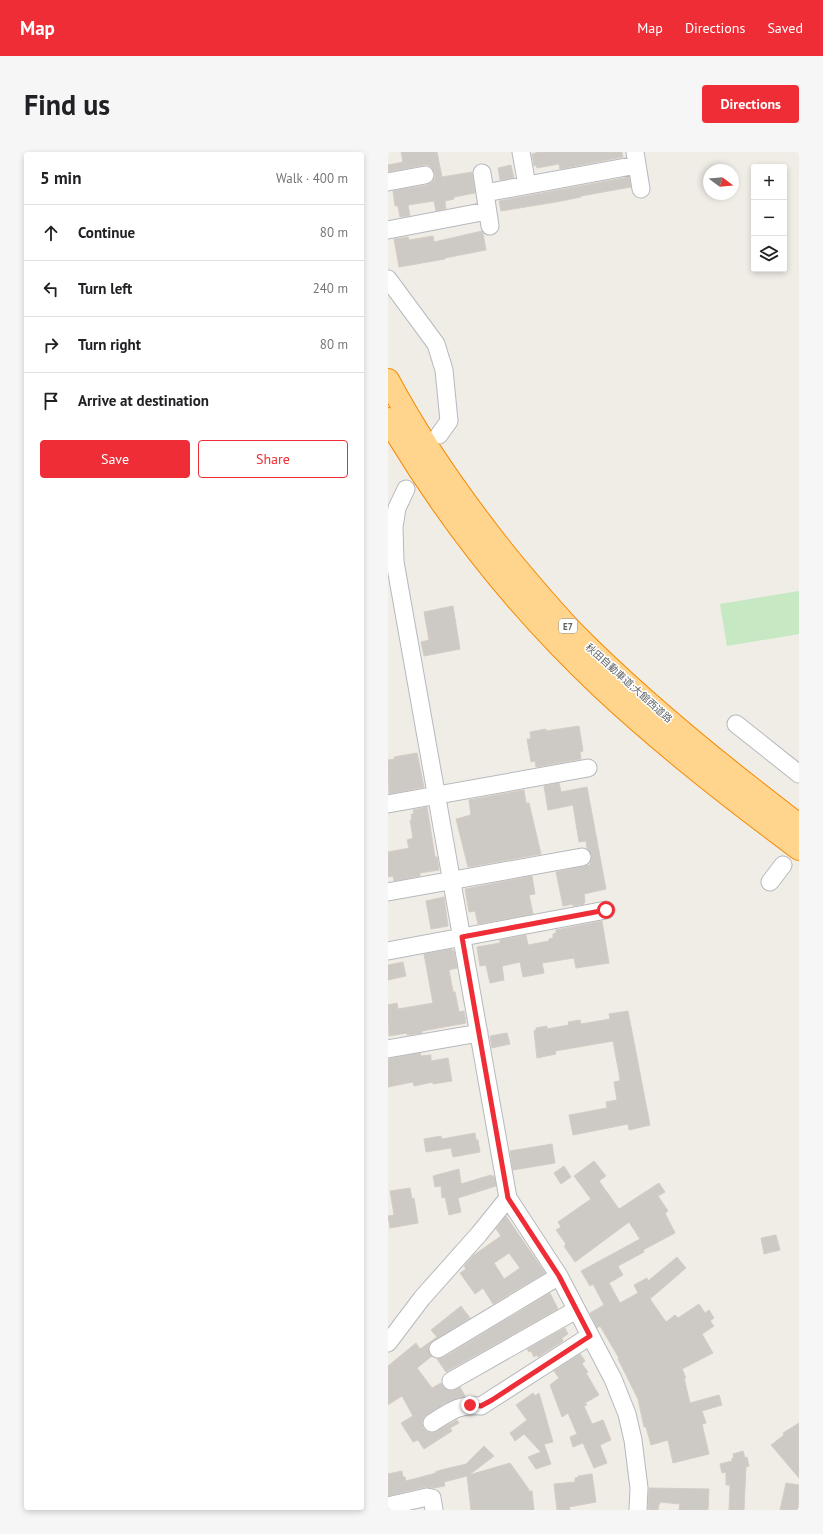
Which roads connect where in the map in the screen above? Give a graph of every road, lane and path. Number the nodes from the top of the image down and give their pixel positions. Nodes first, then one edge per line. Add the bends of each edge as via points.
1 (521, 152) edge
2 (636, 159) edge
3 (482, 172) dead end
4 (425, 175) dead end
5 (388, 182) edge
6 (527, 185) junction
7 (641, 189) dead end
8 (485, 193) junction
9 (388, 230) edge
10 (388, 279) edge
11 (388, 380) edge
12 (388, 419) edge
13 (439, 435) dead end
14 (406, 490) dead end
15 (392, 502) edge
16 (393, 575) edge
17 (736, 724) dead end
18 (588, 768) dead end
19 (799, 774) edge
20 (437, 795) junction
21 (388, 804) edge
22 (799, 825) edge
23 (799, 849) edge
24 (582, 857) dead end
25 (784, 865) dead end
26 (452, 880) junction
27 (770, 882) dead end
28 (388, 892) edge
29 (606, 910) dead end
30 (462, 937) junction
31 (388, 951) edge
32 (479, 1033) junction
33 (388, 1049) edge
34 (508, 1198) junction
35 (559, 1276) junction
36 (576, 1310) junction
37 (590, 1336) junction
38 (388, 1343) edge
39 (438, 1349) dead end
40 (451, 1381) dead end
41 (432, 1423) dead end
42 (388, 1506) edge
43 (434, 1510) edge
44 (638, 1510) edge

1 - 6 street
2 - 6 street
2 - 7 street
3 - 8 street
4 - 5 street
6 - 8 street
8 - 9 street via 488,219
10 - 13 street via 436,344 444,370 449,421
11 - 22 highway, 秋田自動車道;大館西道路 / E7 via 461,496 528,581 572,631 668,720
12 - 23 highway, 秋田自動車道;大館西道路 / E7 via 435,494 468,538 557,643 656,736
14 - 15 street
15 - 16 street via 395,562
16 - 20 street
17 - 19 street
18 - 20 street
20 - 21 street
20 - 26 street
24 - 26 street
25 - 27 street
26 - 28 street
26 - 30 street
29 - 30 street
30 - 31 street
30 - 32 street
32 - 33 street
32 - 34 street
34 - 35 street
34 - 38 street via 422,1298
35 - 36 street
35 - 39 street
36 - 37 street
36 - 40 street
37 - 41 street via 481,1406 455,1408
37 - 44 street via 613,1379 627,1414 639,1488
42 - 43 street via 427,1497 432,1498

